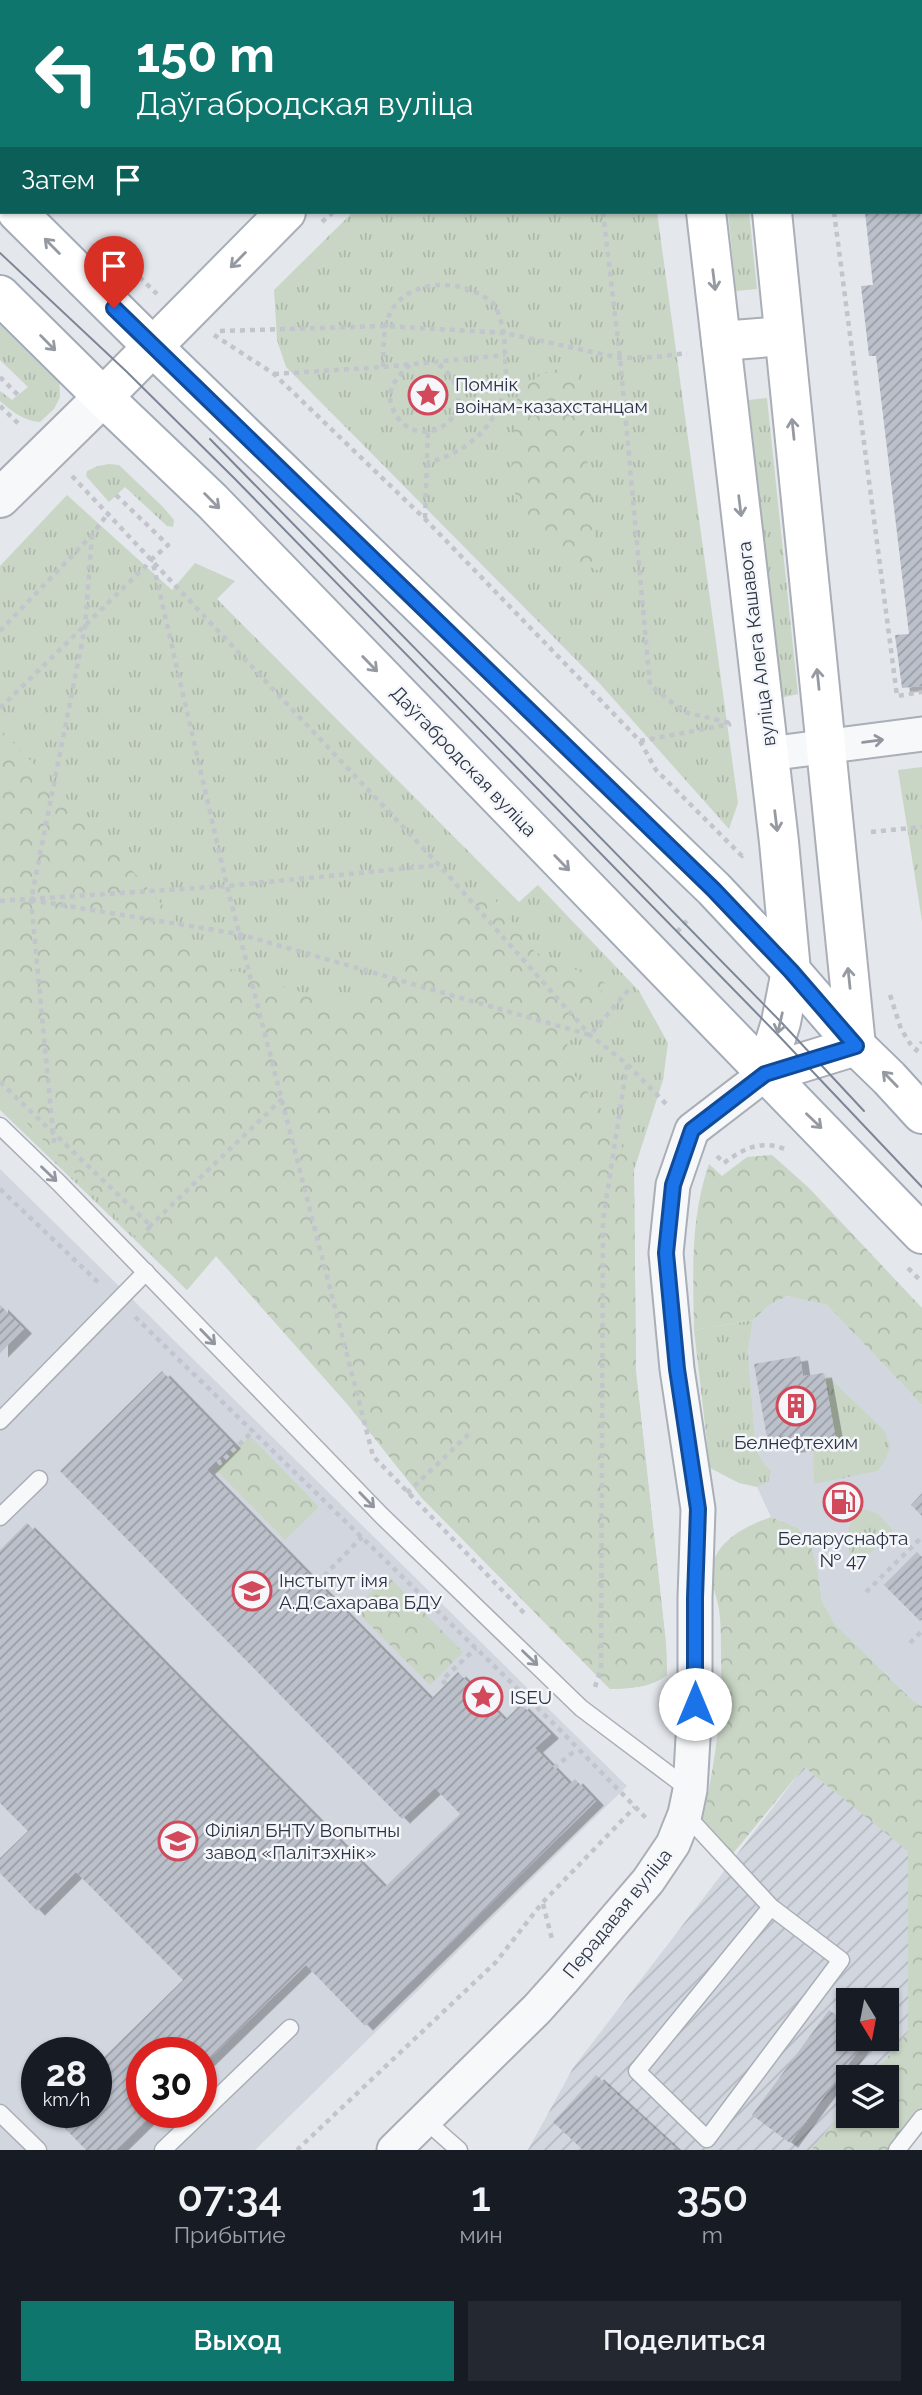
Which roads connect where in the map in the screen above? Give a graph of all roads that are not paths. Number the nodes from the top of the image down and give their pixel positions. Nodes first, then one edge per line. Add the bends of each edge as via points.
1 (19, 214) edge
2 (284, 214) edge
3 (706, 214) edge
4 (772, 214) edge
5 (0, 295) edge
6 (784, 335) junction
7 (721, 341) junction
8 (152, 346) junction
9 (103, 397) junction
10 (0, 498) edge
11 (922, 734) edge
12 (825, 747) junction
13 (768, 754) junction
14 (791, 971) junction
15 (856, 1046) junction
16 (765, 1074) junction
17 (922, 1114) edge
18 (0, 1126) edge
19 (913, 1249) edge
20 (146, 1272) junction
21 (0, 1421) edge
22 (39, 1479) dead end
23 (0, 1517) edge
24 (683, 1816) junction
25 (771, 1907) junction
26 (290, 2028) dead end
27 (0, 2113) edge
28 (922, 2118) edge
29 (425, 2120) junction
30 (38, 2150) edge
31 (163, 2150) edge
32 (394, 2150) edge
33 (459, 2150) edge
34 (897, 2150) edge

8 -> 1 main road
2 -> 8 main road
3 -> 7 main road, вуліца Алега Кашавога
4 - 6 main road
5 -> 9 main road, Даўгабродская вуліца
6 - 7 main road
12 -> 6 main road
7 -> 13 main road, вуліца Алега Кашавога
8 - 9 main road
8 - 14 main road via 704,880
9 - 10 street
9 -> 16 main road, Даўгабродская вуліца via 212,501
12 -> 11 street
12 - 13 street
15 -> 12 main road
13 -> 14 main road, вуліца Алега Кашавога
14 - 15 main road
14 -> 16 main road, вуліца Алега Кашавога
15 - 16 main road
17 -> 15 main road via 902,1065
16 -> 19 main road, Даўгабродская вуліца via 830,1137
16 - 24 street via 692,1130 673,1185 667,1239 677,1369 698,1509 695,1704
18 -> 20 lane
20 - 21 lane
20 -> 24 lane
22 - 23 lane
24 - 25 lane
24 - 29 street, Перадавая вуліца via 648,1881 537,2010
25 - 25 lane via 841,1960 707,2139 637,2071
26 - 31 lane
27 - 30 lane
28 - 34 lane
29 - 32 street, Перадавая вуліца
29 - 33 lane

